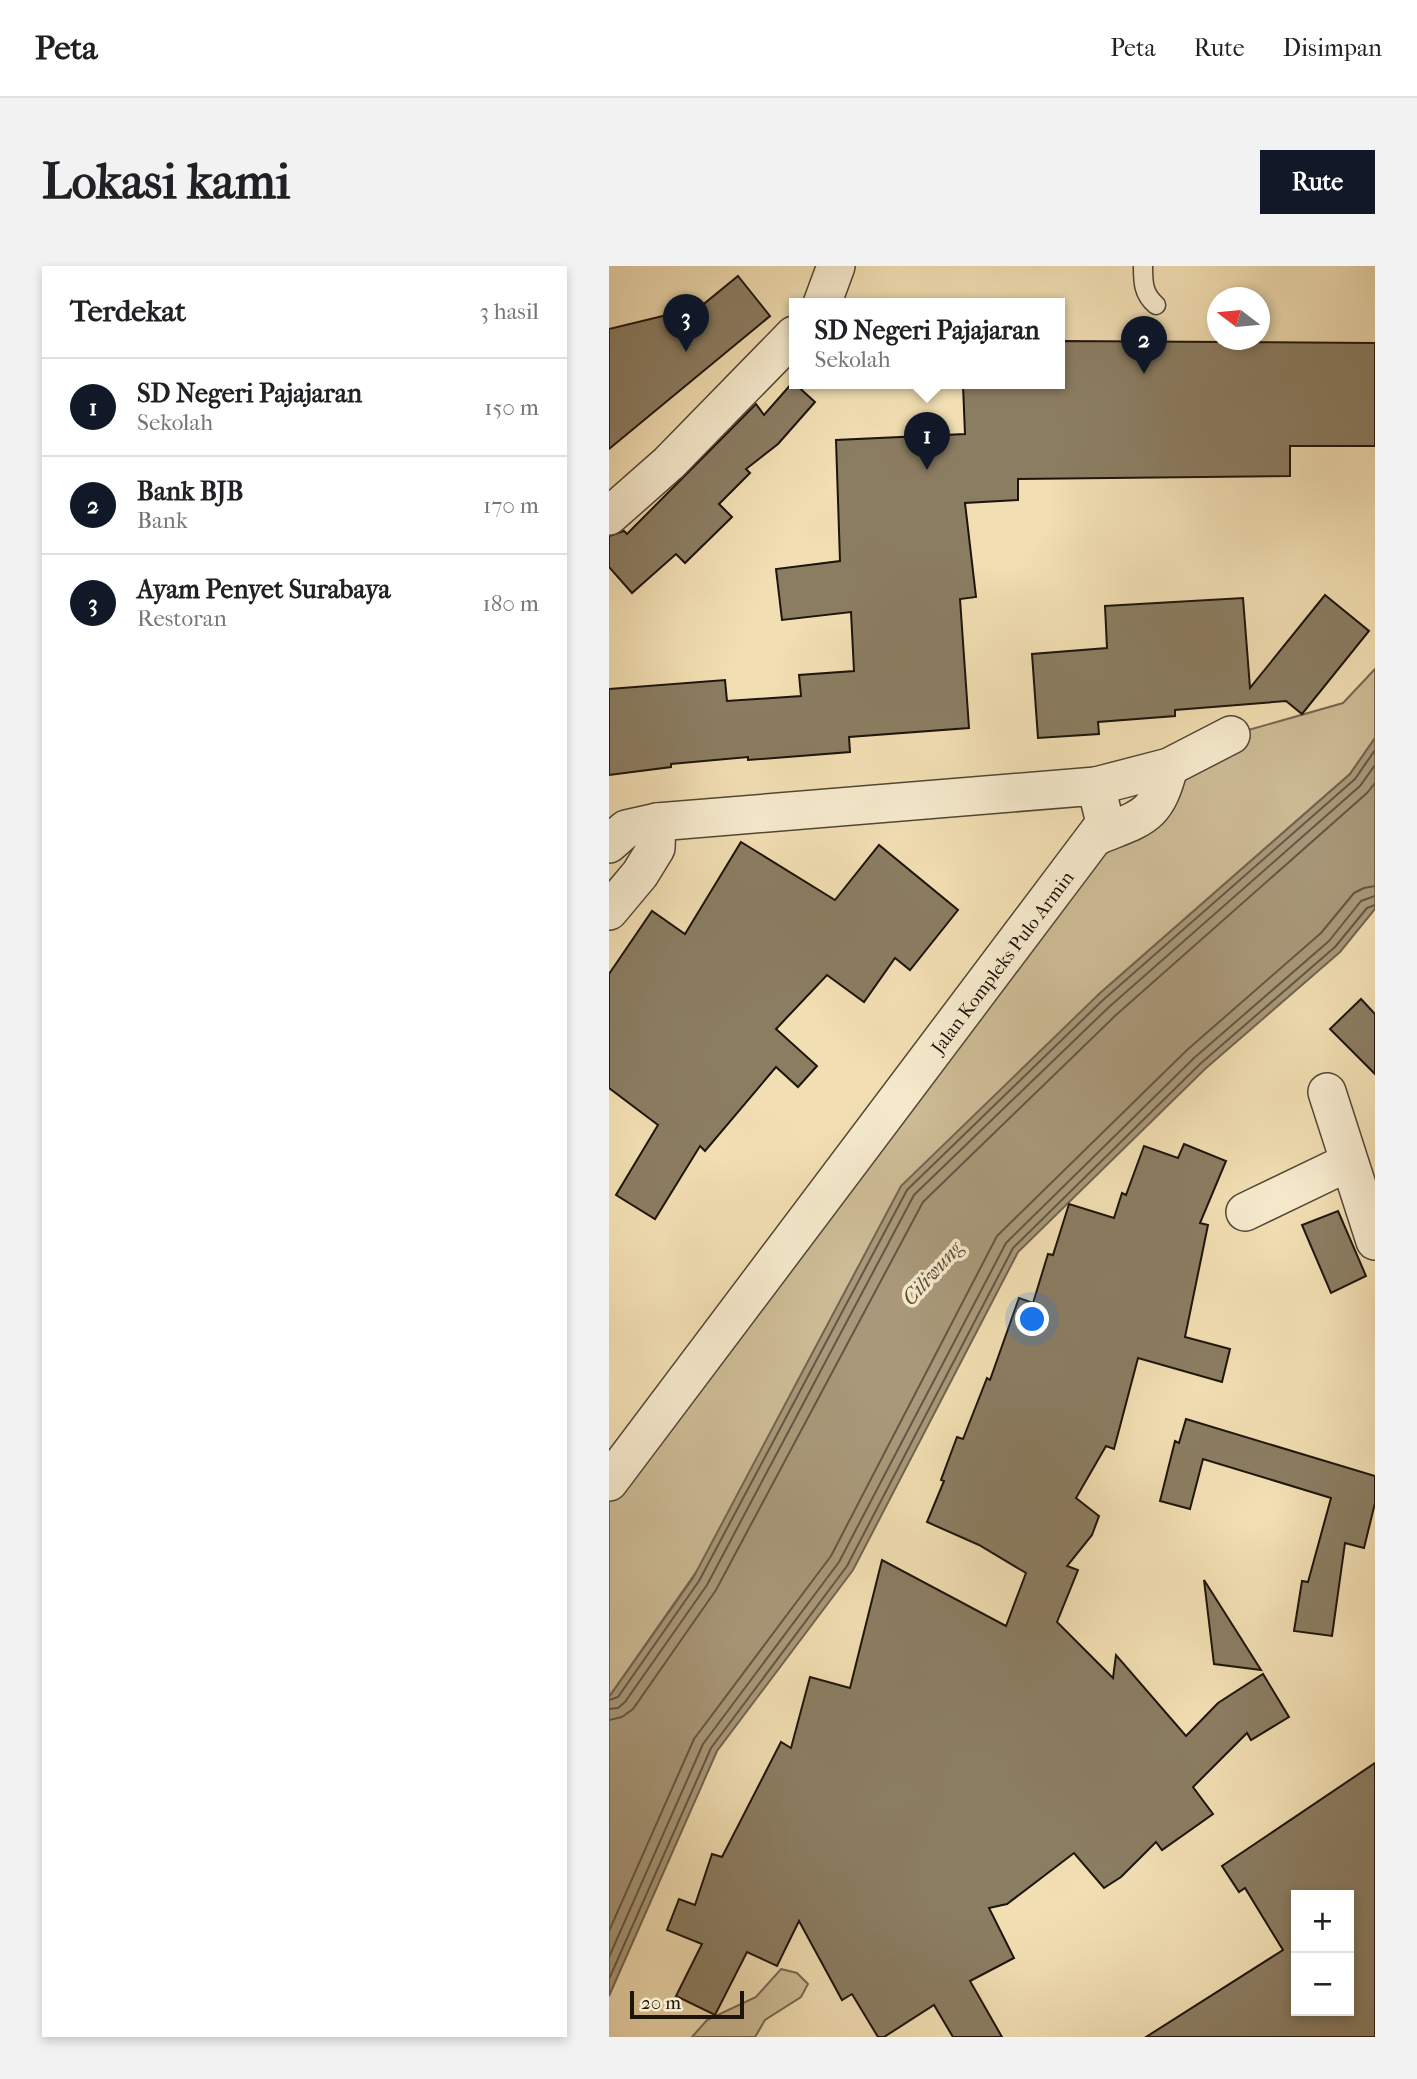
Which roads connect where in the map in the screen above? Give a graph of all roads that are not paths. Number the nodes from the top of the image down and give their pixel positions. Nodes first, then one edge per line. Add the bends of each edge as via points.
1 (836, 266) edge
2 (1143, 266) edge
3 (825, 298) edge
4 (1156, 305) dead end
5 (789, 340) edge
6 (609, 516) edge
7 (1231, 735) dead end
8 (1169, 767) junction
9 (1096, 786) junction
10 (657, 822) junction
11 (1097, 836) junction
12 (609, 844) edge
13 (609, 911) edge
14 (1327, 1092) dead end
15 (1349, 1162) junction
16 (1245, 1212) dead end
17 (1375, 1241) edge
18 (609, 1482) edge

1 - 3 street
2 - 4 lane via 1147,298
5 - 6 street via 669,463
7 - 8 street
8 - 9 street
8 - 11 street via 1161,797 1150,811
9 - 10 street
9 - 11 street via 1105,823
10 - 12 street via 626,830
10 - 13 street via 656,848
11 - 18 street, Jalan Kompleks Pulo Armin
14 - 15 street
15 - 16 street
15 - 17 street

